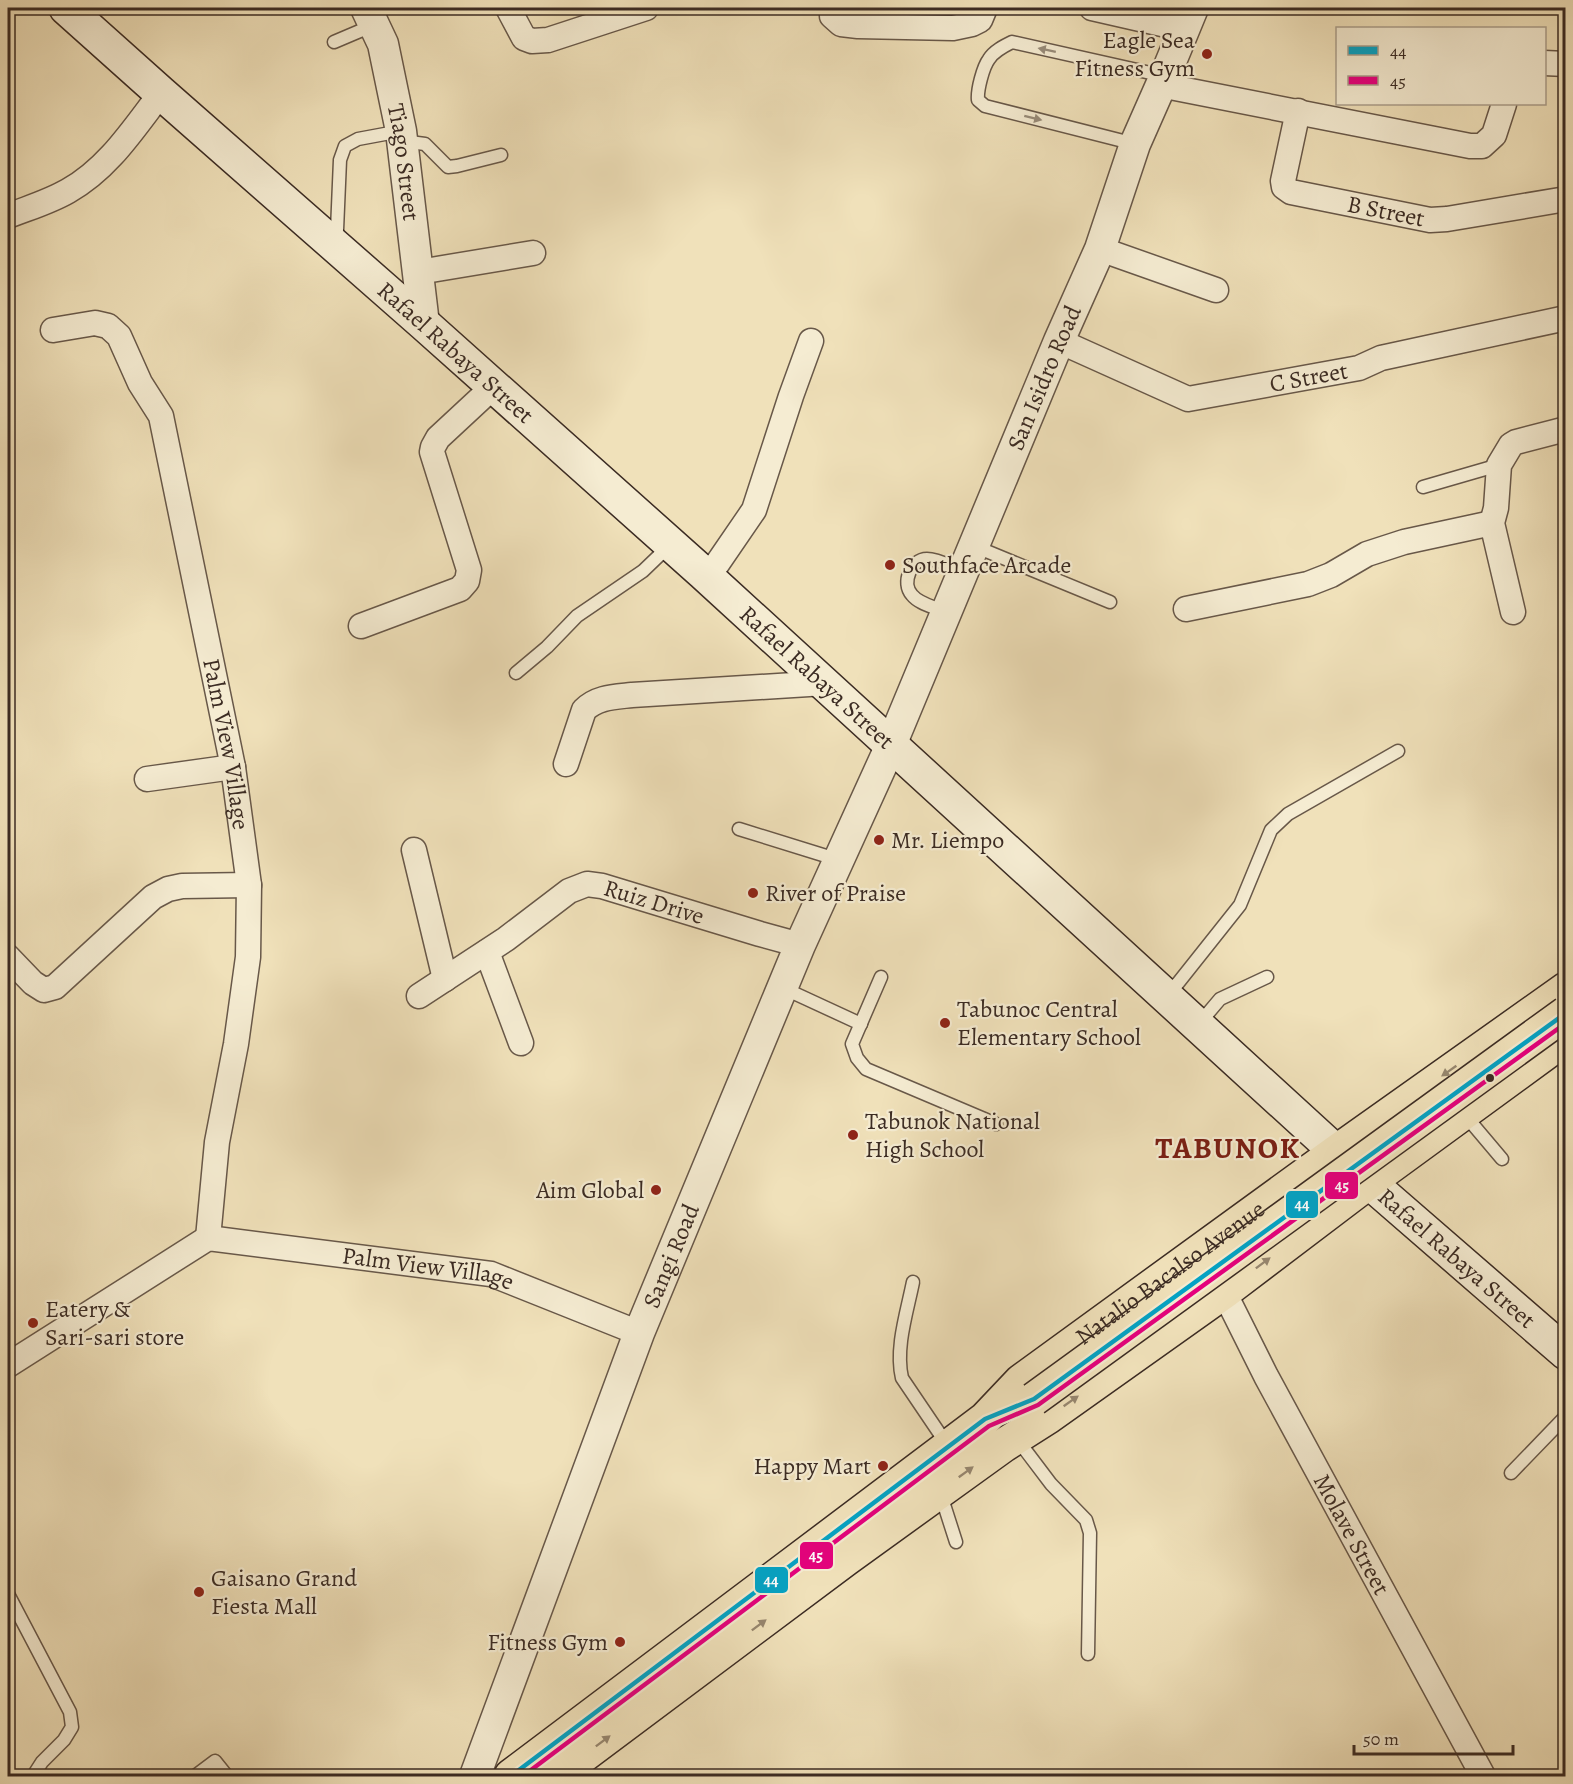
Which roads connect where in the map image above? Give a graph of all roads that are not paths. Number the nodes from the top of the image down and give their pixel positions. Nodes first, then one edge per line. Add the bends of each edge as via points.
1 (66, 8) edge
2 (508, 8) edge
3 (646, 8) edge
4 (832, 8) edge
5 (986, 8) edge
6 (1092, 8) edge
7 (370, 16) edge
8 (1188, 18) edge
9 (334, 42) dead end
10 (1546, 63) edge
11 (1566, 64) edge
12 (1163, 81) junction
13 (161, 93) junction
14 (1504, 105) edge
15 (1298, 111) junction
16 (401, 136) junction
17 (1135, 144) junction
18 (501, 155) dead end
19 (1566, 199) edge
20 (8, 216) edge
21 (332, 242) junction
22 (1100, 249) junction
23 (533, 253) dead end
24 (419, 272) junction
25 (1216, 290) dead end
26 (1566, 318) edge
27 (424, 324) junction
28 (53, 330) dead end
29 (811, 341) dead end
30 (1059, 341) junction
31 (494, 386) junction
32 (1566, 429) edge
33 (1499, 465) junction
34 (1423, 487) dead end
35 (1492, 524) junction
36 (671, 545) junction
37 (969, 559) junction
38 (703, 573) junction
39 (1110, 602) dead end
40 (1186, 609) dead end
41 (1513, 612) dead end
42 (947, 613) junction
43 (361, 626) dead end
44 (516, 673) dead end
45 (825, 683) junction
46 (891, 744) junction
47 (1398, 751) dead end
48 (566, 764) dead end
49 (233, 767) junction
50 (147, 779) dead end
51 (739, 829) dead end
52 (414, 850) dead end
53 (839, 860) junction
54 (249, 885) junction
55 (800, 945) junction
56 (487, 952) junction
57 (8, 957) edge
58 (881, 976) dead end
59 (1267, 977) dead end
60 (445, 979) junction
61 (783, 988) junction
62 (1566, 989) edge
63 (1165, 995) junction
64 (419, 996) dead end
65 (1566, 1013) edge
66 (861, 1024) junction
67 (1197, 1026) junction
68 (1566, 1038) edge
69 (521, 1043) dead end
70 (1463, 1113) junction
71 (996, 1124) dead end
72 (1336, 1152) junction
73 (1502, 1159) dead end
74 (1369, 1182) junction
75 (208, 1238) junction
76 (913, 1282) dead end
77 (1224, 1292) junction
78 (639, 1333) junction
79 (1566, 1353) edge
80 (8, 1365) edge
81 (1034, 1399) junction
82 (1566, 1416) edge
83 (985, 1419) junction
84 (1010, 1441) junction
85 (948, 1446) junction
86 (1511, 1473) dead end
87 (940, 1491) junction
88 (956, 1542) dead end
89 (8, 1594) edge
90 (1088, 1654) dead end
91 (33, 1776) edge
92 (195, 1776) edge
93 (227, 1776) edge
94 (476, 1776) edge
95 (512, 1776) edge
96 (556, 1776) edge
97 (1483, 1776) edge

1 - 13 main road, Rafael Rabaya Street
2 - 3 street via 524,38 532,41 548,40
4 - 5 street via 832,16 841,24 953,28 980,20
6 - 8 street
7 - 9 lane
7 - 16 street, Tiago Street via 383,44
8 - 12 street, San Isidro Road
10 - 11 street
12 - 15 street
12 - 17 street, San Isidro Road
12 -> 17 lane via 1012,42 988,59 977,92 978,100 985,106
13 - 20 street via 113,155 90,176 48,201
13 - 21 main road, Rafael Rabaya Street
14 - 15 street via 1494,135 1482,146
15 - 19 street, B Street via 1283,181 1291,192 1430,219
16 - 18 lane via 425,144 448,167
16 - 21 lane via 358,139 345,146 340,160 337,230
16 - 24 street, Tiago Street
17 - 22 street, San Isidro Road
21 - 27 main road, Rafael Rabaya Street
22 - 25 street
22 - 30 street, San Isidro Road
23 - 24 street
24 - 27 street, Tiago Street
26 - 30 street, C Street via 1381,358 1359,368 1188,399
27 - 31 main road, Rafael Rabaya Street
28 - 49 street, Palm View Village via 95,323 108,326 119,336 140,383 161,416
29 - 38 street via 754,510 717,564
30 - 37 street, San Isidro Road
31 - 36 main road, Rafael Rabaya Street
31 - 43 street via 438,438 432,452 469,570 467,581 460,589
32 - 33 street via 1516,442
33 - 34 lane
33 - 35 street
35 - 40 street via 1404,542 1367,554 1308,585
35 - 41 street
36 - 38 main road, Rafael Rabaya Street
36 - 44 lane via 644,571 577,616
37 - 39 lane
37 - 42 street, San Isidro Road
37 - 42 lane via 920,560 912,566 908,590 924,603
38 - 45 main road, Rafael Rabaya Street
42 - 46 street, San Isidro Road
45 - 46 main road, Rafael Rabaya Street
45 - 48 street via 600,699 584,710
46 - 53 street, Sangi Road
46 - 63 main road, Rafael Rabaya Street
47 - 63 lane via 1288,814 1271,830 1240,906
49 - 50 street
49 - 54 street, Palm View Village
51 - 53 lane
52 - 60 street
53 - 55 street, Sangi Road
54 - 57 street via 168,889 153,897 55,987 44,990 33,983
54 - 75 street, Palm View Village via 248,957 217,1142
55 - 56 street, Ruiz Drive via 587,884 569,891
55 - 61 street, Sangi Road
56 - 60 street, Ruiz Drive
56 - 69 street
58 - 66 lane
59 - 67 lane via 1220,999
60 - 64 street, Ruiz Drive
61 - 66 lane
61 - 78 street, Sangi Road
62 -> 72 main road, Natalio Bacalso Avenue
63 - 67 main road, Rafael Rabaya Street
65 - 81 main road, bridge
66 - 71 lane via 852,1044 866,1069
67 - 72 main road, Rafael Rabaya Street
68 - 70 main road, Natalio Bacalso Avenue
70 - 73 lane
70 - 74 main road, Natalio Bacalso Avenue
72 - 74 main road, Rafael Rabaya Street
72 - 83 main road, Natalio Bacalso Avenue via 1021,1381
77 -> 74 main road, Natalio Bacalso Avenue
74 - 79 main road, Rafael Rabaya Street
75 - 78 street, Palm View Village via 491,1274
75 - 80 street
76 - 85 lane via 899,1366
84 -> 77 main road, Natalio Bacalso Avenue
77 - 97 street, Molave Street
78 - 94 street, Sangi Road
81 - 83 main road, Natalio Bacalso Avenue
81 - 84 main road, Natalio Bacalso Avenue
82 - 86 lane
83 - 85 main road, Natalio Bacalso Avenue
87 -> 84 main road, Natalio Bacalso Avenue
84 - 90 lane via 1086,1520 1090,1533
85 - 95 main road, Natalio Bacalso Avenue
87 - 88 lane
96 -> 87 main road, Natalio Bacalso Avenue
89 - 91 lane via 70,1712 72,1727
92 - 93 lane via 215,1761

